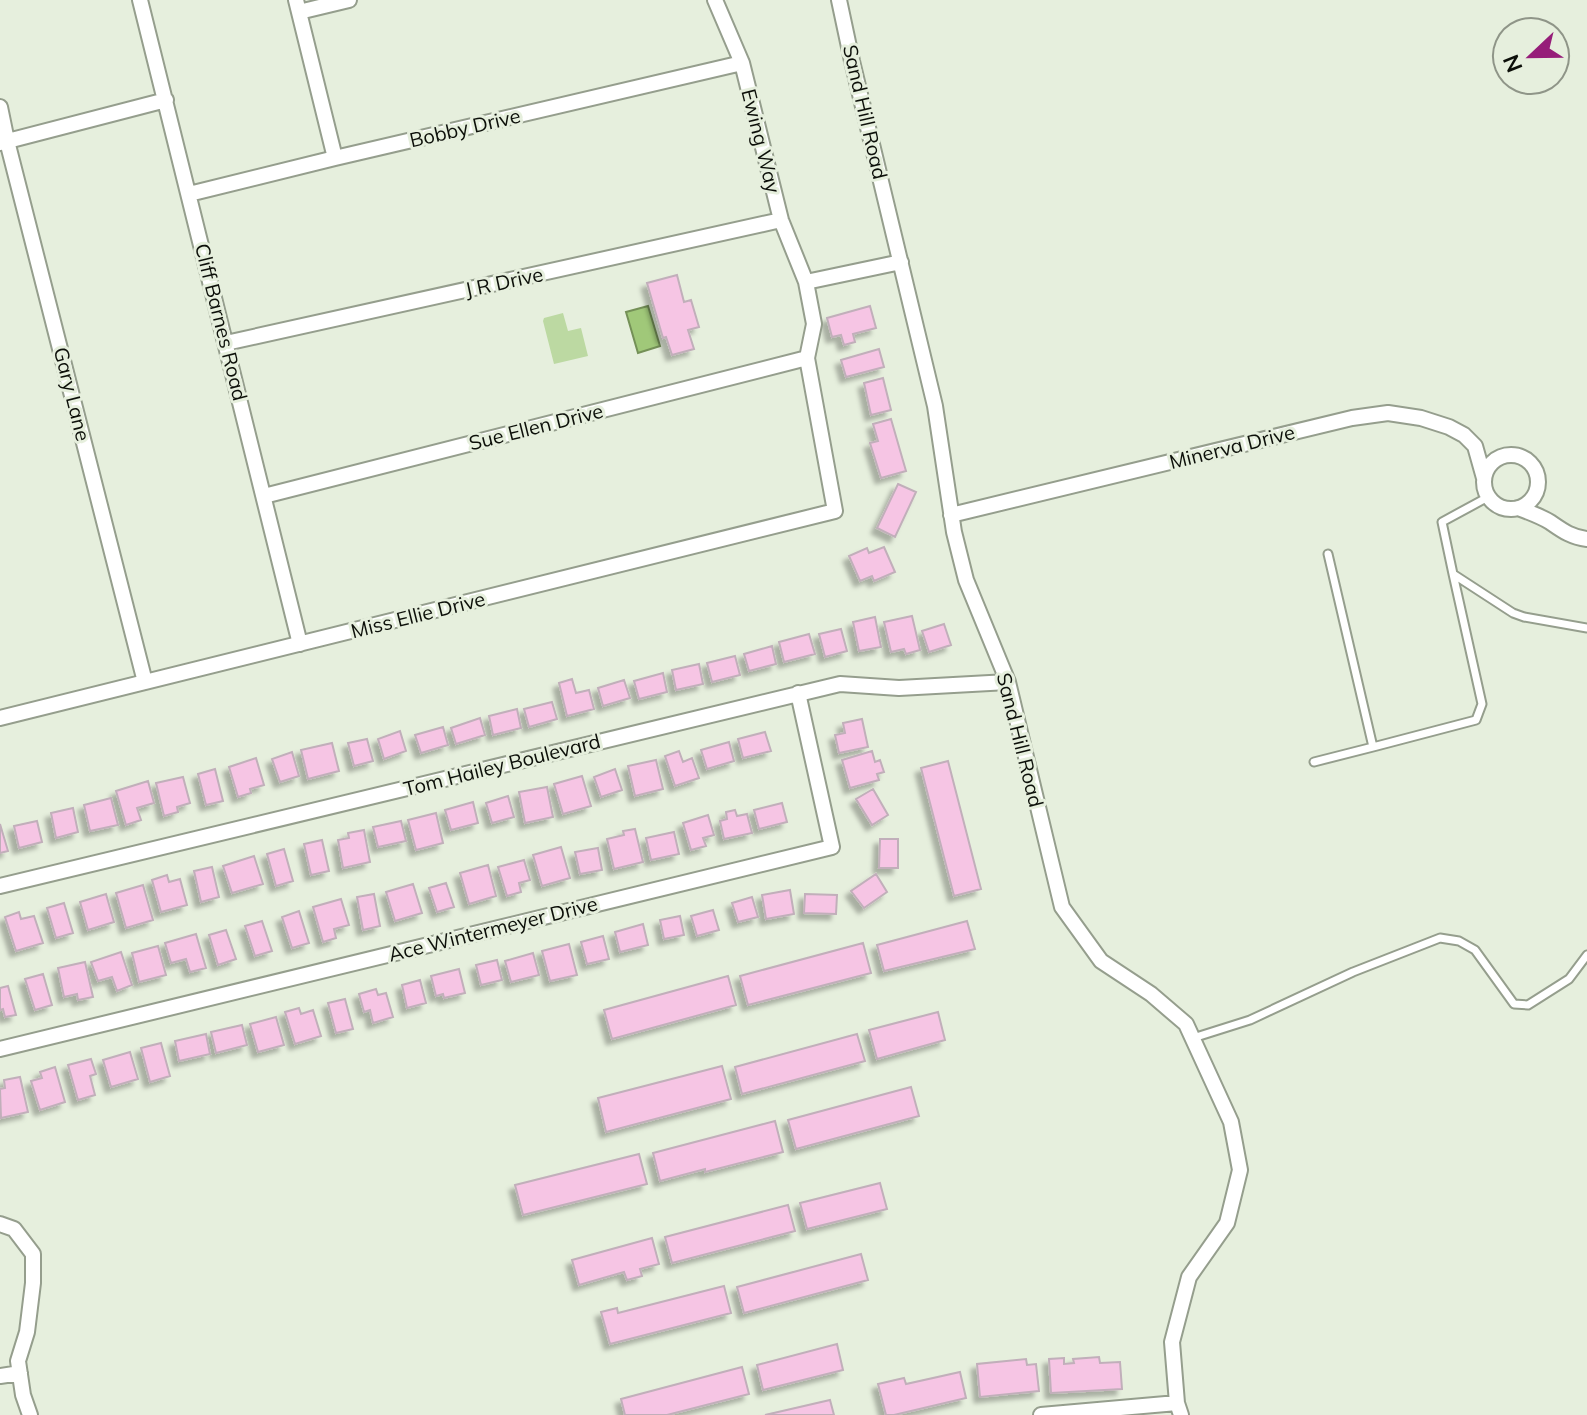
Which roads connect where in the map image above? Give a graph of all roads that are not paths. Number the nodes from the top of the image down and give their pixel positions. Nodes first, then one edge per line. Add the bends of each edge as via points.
1 (140, 0) edge
2 (349, 0) edge
3 (715, 0) edge
4 (839, 0) edge
5 (298, 6) edge
6 (742, 63) junction
7 (166, 100) junction
8 (0, 107) edge
9 (4, 142) edge
10 (335, 158) junction
11 (189, 194) junction
12 (781, 220) junction
13 (901, 262) junction
14 (806, 282) junction
15 (226, 343) junction
16 (807, 358) junction
17 (1475, 446) junction
18 (1499, 457) junction
19 (1484, 478) junction
20 (1537, 490) junction
21 (264, 496) junction
22 (1488, 497) junction
23 (1518, 508) junction
24 (835, 511) joint
25 (951, 515) junction
26 (1549, 521) junction
27 (1587, 539) edge
28 (1328, 554) dead end
29 (1453, 574) junction
30 (1587, 628) edge
31 (300, 644) junction
32 (145, 682) junction
33 (1008, 682) junction
34 (798, 693) junction
35 (0, 718) edge
36 (1373, 747) junction
37 (1314, 762) dead end
38 (0, 886) edge
39 (1587, 955) edge
40 (1193, 1038) junction
41 (0, 1049) edge
42 (0, 1224) edge
43 (20, 1373) junction
44 (0, 1376) edge
45 (1179, 1409) edge
46 (30, 1415) edge
47 (1041, 1415) edge

1 - 7 street, Cliff Barnes Road
2 - 5 street
3 - 6 street, Ewing Way
4 - 13 street, Sand Hill Road
5 - 10 street
6 - 10 street, Bobby Drive
6 - 12 street, Ewing Way
7 - 9 street
7 - 11 street, Cliff Barnes Road
8 - 9 street, Gary Lane
9 - 32 street, Gary Lane
10 - 11 street, Bobby Drive
11 - 15 street, Cliff Barnes Road
12 - 14 street, Ewing Way
12 - 15 street, J R Drive
13 - 14 street
13 - 25 street, Sand Hill Road via 935,406
14 - 16 street, Ewing Way via 814,324
15 - 21 street, Cliff Barnes Road
16 - 21 street, Sue Ellen Drive
16 - 24 street, Ewing Way
17 - 18 street, Minerva Drive
17 - 19 street
17 - 25 street, Minerva Drive via 1436,422 1371,414
18 - 19 street
18 - 20 street via 1526,459 1536,473
19 - 22 street
20 - 23 street
20 - 26 street
21 - 31 street, Cliff Barnes Road
22 - 23 street via 1500,507
22 - 29 lane via 1442,522
23 - 26 street
24 - 31 street, Miss Ellie Drive
25 - 33 street, Sand Hill Road via 966,580
26 - 27 street
28 - 36 lane
29 - 30 lane via 1513,613
29 - 36 lane via 1482,704 1476,720
31 - 32 street, Miss Ellie Drive
32 - 35 street, Miss Ellie Drive
33 - 34 street, Tom Hailey Boulevard via 899,688 840,684
33 - 40 street, Sand Hill Road via 1062,907 1101,961 1151,994 1186,1024
34 - 38 street, Tom Hailey Boulevard
34 - 41 street, Ace Wintermeyer Drive via 832,847
36 - 37 lane
39 - 40 lane via 1569,979 1528,1005 1514,1004 1475,950 1440,938 1250,1020
40 - 45 street, Sand Hill Road via 1231,1122 1240,1170 1227,1223 1189,1277 1172,1342
42 - 43 street via 14,1229 33,1254
43 - 44 street
43 - 46 street
45 - 47 street

